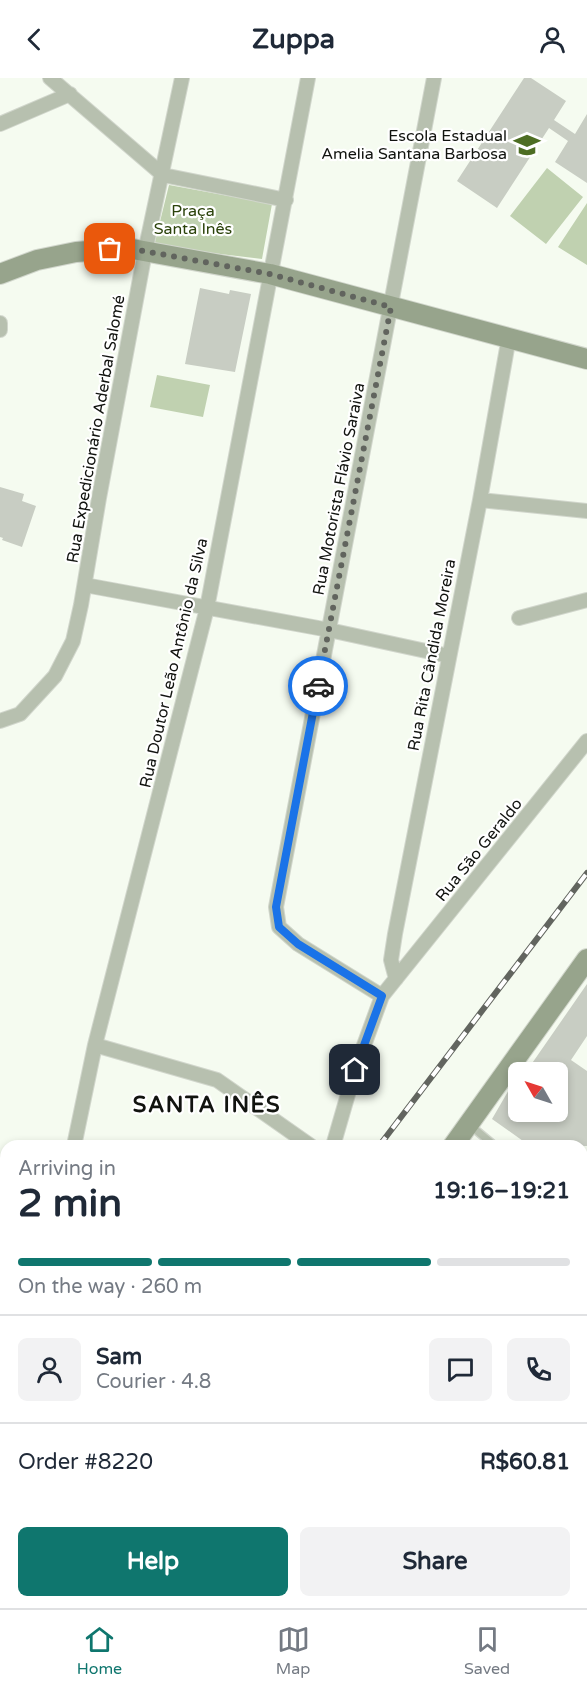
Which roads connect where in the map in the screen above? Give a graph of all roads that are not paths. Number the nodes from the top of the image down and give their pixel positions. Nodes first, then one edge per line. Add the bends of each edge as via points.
1 (50, 78) edge
2 (182, 78) edge
3 (308, 78) edge
4 (434, 78) edge
5 (70, 94) junction
6 (0, 124) edge
7 (163, 175) junction
8 (286, 200) junction
9 (145, 252) junction
10 (0, 274) edge
11 (270, 274) junction
12 (391, 307) junction
13 (0, 323) edge
14 (0, 330) edge
15 (509, 337) junction
16 (587, 359) edge
17 (480, 500) junction
18 (587, 511) edge
19 (85, 585) junction
20 (587, 600) edge
21 (207, 608) junction
22 (519, 618) dead end
23 (328, 630) junction
24 (449, 656) junction
25 (0, 721) edge
26 (587, 741) edge
27 (582, 970) edge
28 (396, 979) junction
29 (382, 996) junction
30 (95, 1045) junction
31 (469, 1124) junction
32 (75, 1140) edge
33 (303, 1140) edge
34 (335, 1140) edge
35 (457, 1140) edge
36 (488, 1140) edge

1 - 5 street
2 - 7 street, Rua Expedicionário Aderbal Salomé
3 - 8 street, Rua Doutor Leão Antônio da Silva
4 - 12 street, Rua Motorista Flávio Saraiva
5 - 6 street
5 - 7 street
7 - 8 street
7 - 9 street, Rua Expedicionário Aderbal Salomé
8 - 11 street, Rua Doutor Leão Antônio da Silva
9 - 10 street via 127,248 75,252 37,260
9 - 11 street
9 - 19 street, Rua Expedicionário Aderbal Salomé
11 - 12 street
11 - 21 street, Rua Doutor Leão Antônio da Silva
12 - 15 street
12 - 23 street, Rua Motorista Flávio Saraiva
13 - 14 street
15 - 16 street
15 - 17 street, Rua Rita Cândida Moreira
17 - 18 street
17 - 24 street, Rua Rita Cândida Moreira
19 - 21 street
19 - 25 street, Rua Expedicionário Aderbal Salomé via 73,641 55,676 20,714
20 - 22 street
21 - 23 street
21 - 30 street, Rua Doutor Leão Antônio da Silva
23 - 24 street
23 - 29 street, Rua Motorista Flávio Saraiva via 276,907 279,927 298,944
24 - 28 street, Rua Rita Cândida Moreira via 391,960
26 - 28 street, Rua São Geraldo
27 - 31 street
28 - 29 street, Rua São Geraldo
29 - 34 street, Rua São Geraldo
30 - 32 street, Rua Doutor Leão Antônio da Silva
30 - 33 street via 217,1080
31 - 35 street
31 - 36 lane

